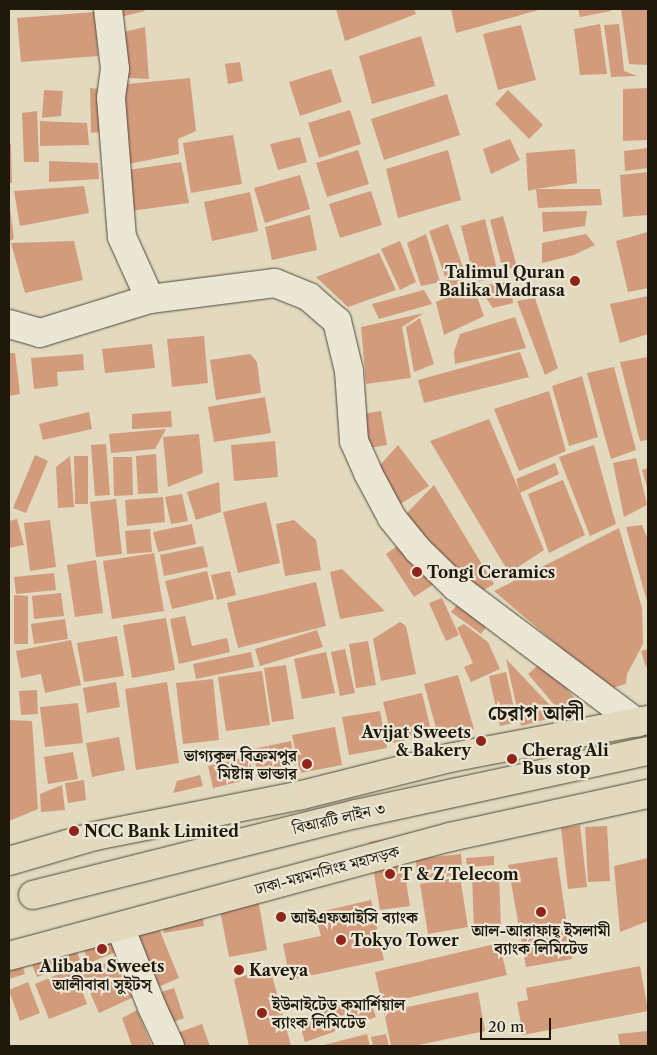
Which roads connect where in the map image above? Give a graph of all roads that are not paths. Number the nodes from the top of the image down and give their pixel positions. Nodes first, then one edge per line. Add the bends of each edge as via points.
1 (108, 9) edge
2 (150, 299) junction
3 (9, 324) edge
4 (642, 722) edge
5 (648, 751) edge
6 (648, 794) edge
7 (9, 861) edge
8 (33, 895) dead end
9 (120, 927) junction
10 (9, 956) edge
11 (170, 1046) edge

1 - 2 street via 115,69 111,98 122,237
2 - 3 street via 40,333
2 - 4 street via 275,283 309,298 337,321 349,371 354,441 392,518 418,550 456,587
4 - 7 highway via 449,758 302,795 95,836
5 - 8 highway, বিআরটি লাইন ৩ via 356,814
6 - 9 highway, ঢাকা-ময়মনসিংহ মহাসড়ক via 450,837
9 - 10 highway, ঢাকা-ময়মনসিংহ মহাসড়ক
9 - 11 street

